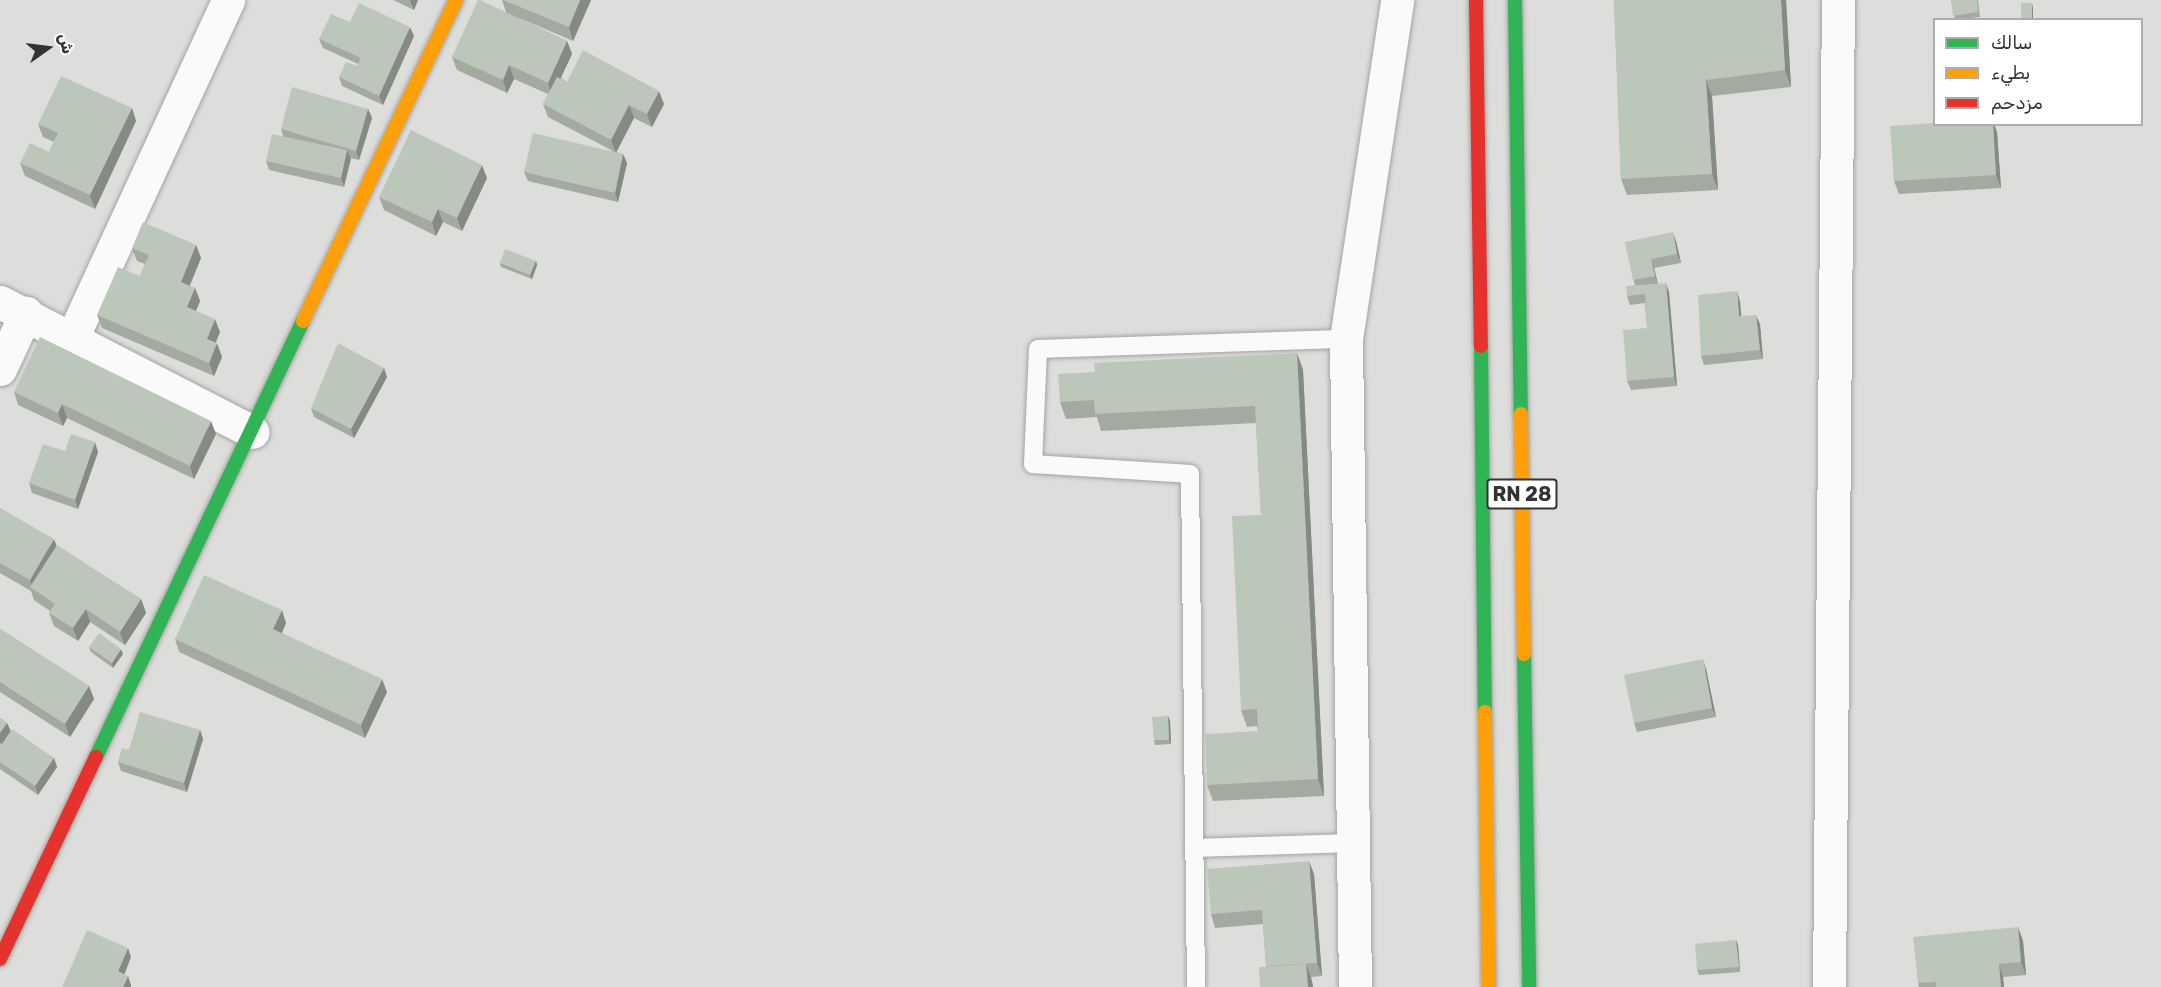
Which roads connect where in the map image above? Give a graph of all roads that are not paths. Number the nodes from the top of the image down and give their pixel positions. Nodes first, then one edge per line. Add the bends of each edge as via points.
1 (228, 0) edge
2 (456, 0) edge
3 (1397, 0) edge
4 (1476, 0) edge
5 (1515, 0) edge
6 (1838, 0) edge
7 (13, 308) edge
8 (73, 336) junction
9 (1346, 339) junction
10 (0, 369) edge
11 (253, 432) junction
12 (1353, 843) junction
13 (1194, 848) junction
14 (0, 959) edge
15 (1196, 987) edge
16 (1355, 987) edge
17 (1489, 987) edge
18 (1529, 987) edge
19 (1829, 987) edge

1 - 8 street
2 - 11 main road
3 - 9 street
4 - 17 main road, RN 28
5 - 18 main road, RN 28
6 - 19 street
7 - 8 street
7 - 10 street
8 - 11 street
9 - 12 street
9 - 13 lane via 1038,349 1033,464 1190,474
11 - 14 main road
12 - 13 lane
12 - 16 street
13 - 15 lane

